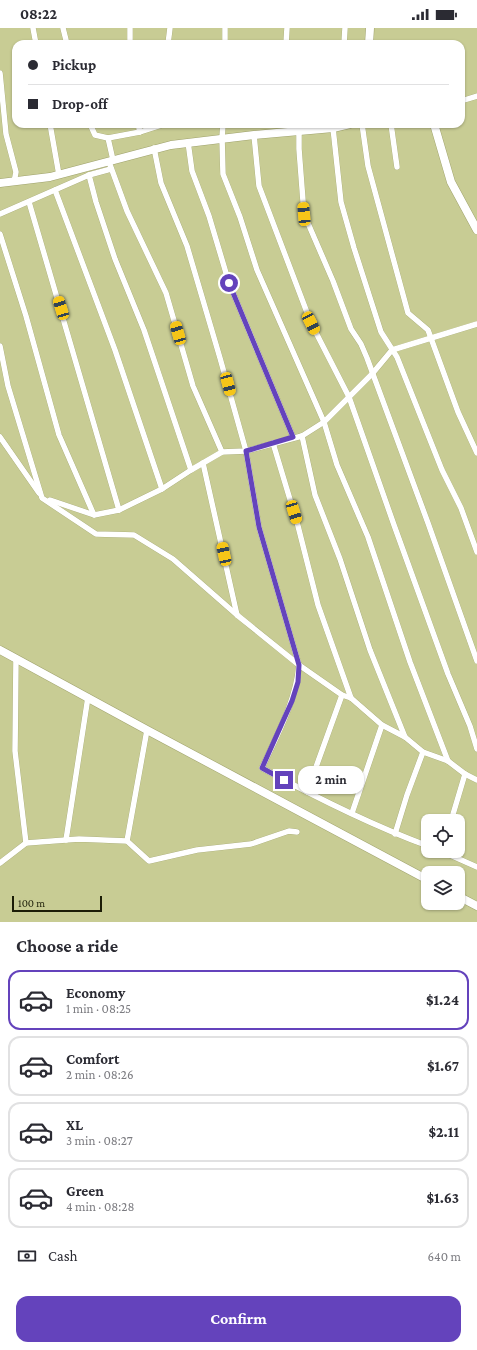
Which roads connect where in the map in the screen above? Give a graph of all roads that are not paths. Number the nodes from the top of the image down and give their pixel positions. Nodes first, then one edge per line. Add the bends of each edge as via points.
1 (33, 28) edge
2 (63, 28) edge
3 (130, 28) edge
4 (170, 28) edge
5 (225, 28) edge
6 (287, 28) edge
7 (345, 28) edge
8 (370, 28) edge
9 (35, 40) edge
10 (66, 40) edge
11 (130, 40) edge
12 (168, 40) edge
13 (225, 40) edge
14 (286, 40) edge
15 (344, 40) edge
16 (369, 40) edge
17 (0, 73) edge
18 (477, 96) edge
19 (465, 99) edge
20 (51, 128) edge
21 (92, 128) edge
22 (139, 128) edge
23 (152, 128) edge
24 (223, 128) edge
25 (333, 128) joint
26 (363, 128) edge
27 (392, 128) edge
28 (435, 128) edge
29 (140, 132) junction
30 (299, 132) junction
31 (254, 135) junction
32 (108, 138) junction
33 (222, 138) junction
34 (188, 142) junction
35 (154, 148) junction
36 (111, 163) junction
37 (397, 167) dead end
38 (59, 175) junction
39 (89, 175) junction
40 (14, 182) junction
41 (0, 183) edge
42 (55, 190) junction
43 (29, 202) junction
44 (0, 214) edge
45 (477, 230) edge
46 (0, 234) edge
47 (477, 324) edge
48 (432, 339) junction
49 (0, 346) edge
50 (392, 350) junction
51 (372, 374) junction
52 (349, 397) junction
53 (324, 422) junction
54 (302, 436) junction
55 (0, 437) edge
56 (293, 437) junction
57 (273, 443) junction
58 (246, 451) junction
59 (222, 452) junction
60 (477, 453) edge
61 (203, 463) junction
62 (191, 470) junction
63 (162, 489) junction
64 (42, 498) junction
65 (119, 510) junction
66 (94, 515) junction
67 (477, 552) edge
68 (237, 615) junction
69 (0, 650) edge
70 (16, 658) junction
71 (477, 661) edge
72 (299, 665) junction
73 (342, 695) junction
74 (88, 697) junction
75 (351, 698) junction
76 (382, 725) junction
77 (147, 730) junction
78 (405, 737) junction
79 (477, 749) edge
80 (423, 752) junction
81 (448, 761) junction
82 (465, 774) junction
83 (477, 780) edge
84 (307, 792) junction
85 (352, 813) junction
86 (453, 814) edge
87 (297, 832) dead end
88 (395, 834) junction
89 (66, 840) junction
90 (127, 841) junction
91 (421, 843) edge
92 (26, 844) junction
93 (457, 858) edge
94 (0, 863) edge
95 (477, 867) edge
96 (421, 876) edge
97 (465, 900) edge
98 (477, 906) edge

1 - 9 street
2 - 10 street
3 - 11 street
4 - 12 street
5 - 13 street
6 - 14 street
7 - 15 street
8 - 16 street
17 - 40 street via 6,134 16,172
18 - 19 street
20 - 38 street
21 - 32 street via 95,135
22 - 29 street
23 - 29 street
24 - 33 street
25 - 30 street
25 - 50 street via 341,202 381,332
26 - 48 street via 368,166 408,313 428,330
27 - 37 street
28 - 45 street via 451,182
29 - 32 street
30 - 31 street
30 - 51 street via 298,149 304,214
31 - 33 street
31 - 52 street via 259,186 311,323
32 - 36 street
33 - 34 street
33 - 53 street via 223,174 257,270
34 - 35 street
34 - 56 street via 192,171 209,216 229,283
35 - 36 street
35 - 58 street via 161,183 187,246
36 - 38 street
36 - 39 street
36 - 59 street via 127,211 166,293 193,386
38 - 40 street
39 - 42 street
39 - 62 street via 115,259 144,330
40 - 41 street
42 - 43 street
42 - 63 street via 115,350
43 - 44 street
43 - 65 street
46 - 66 street via 59,435
47 - 48 street
48 - 50 street
48 - 60 street via 458,412
49 - 64 street via 8,386
50 - 51 street
50 - 67 street via 442,470 461,508
51 - 52 street
51 - 71 street
52 - 53 street
52 - 79 street
53 - 54 street
53 - 81 street via 337,465 368,537 410,662
54 - 56 street
54 - 78 street via 316,495 370,650
55 - 64 street
56 - 57 street
57 - 58 street
57 - 75 street via 318,605
58 - 59 street
58 - 72 street via 259,527
59 - 61 street
61 - 62 street
61 - 68 street
62 - 63 street
63 - 65 street
64 - 66 street
64 - 68 street via 96,534 134,535 173,559
65 - 66 street
68 - 72 street
69 - 70 street
70 - 74 street
70 - 92 street via 15,751
72 - 73 street
72 - 84 street via 298,682 292,701 262,768
73 - 75 street
73 - 84 street
74 - 77 street
74 - 89 street
75 - 76 street
76 - 78 street
76 - 85 street
77 - 90 street
77 - 96 street
78 - 80 street
80 - 81 street
80 - 88 street
81 - 82 street
82 - 83 street
82 - 86 street
84 - 85 street
85 - 88 street
87 - 90 street via 289,831 251,844 197,850 149,861
88 - 91 street
89 - 90 street
89 - 92 street
92 - 94 street
93 - 95 street
97 - 98 street

